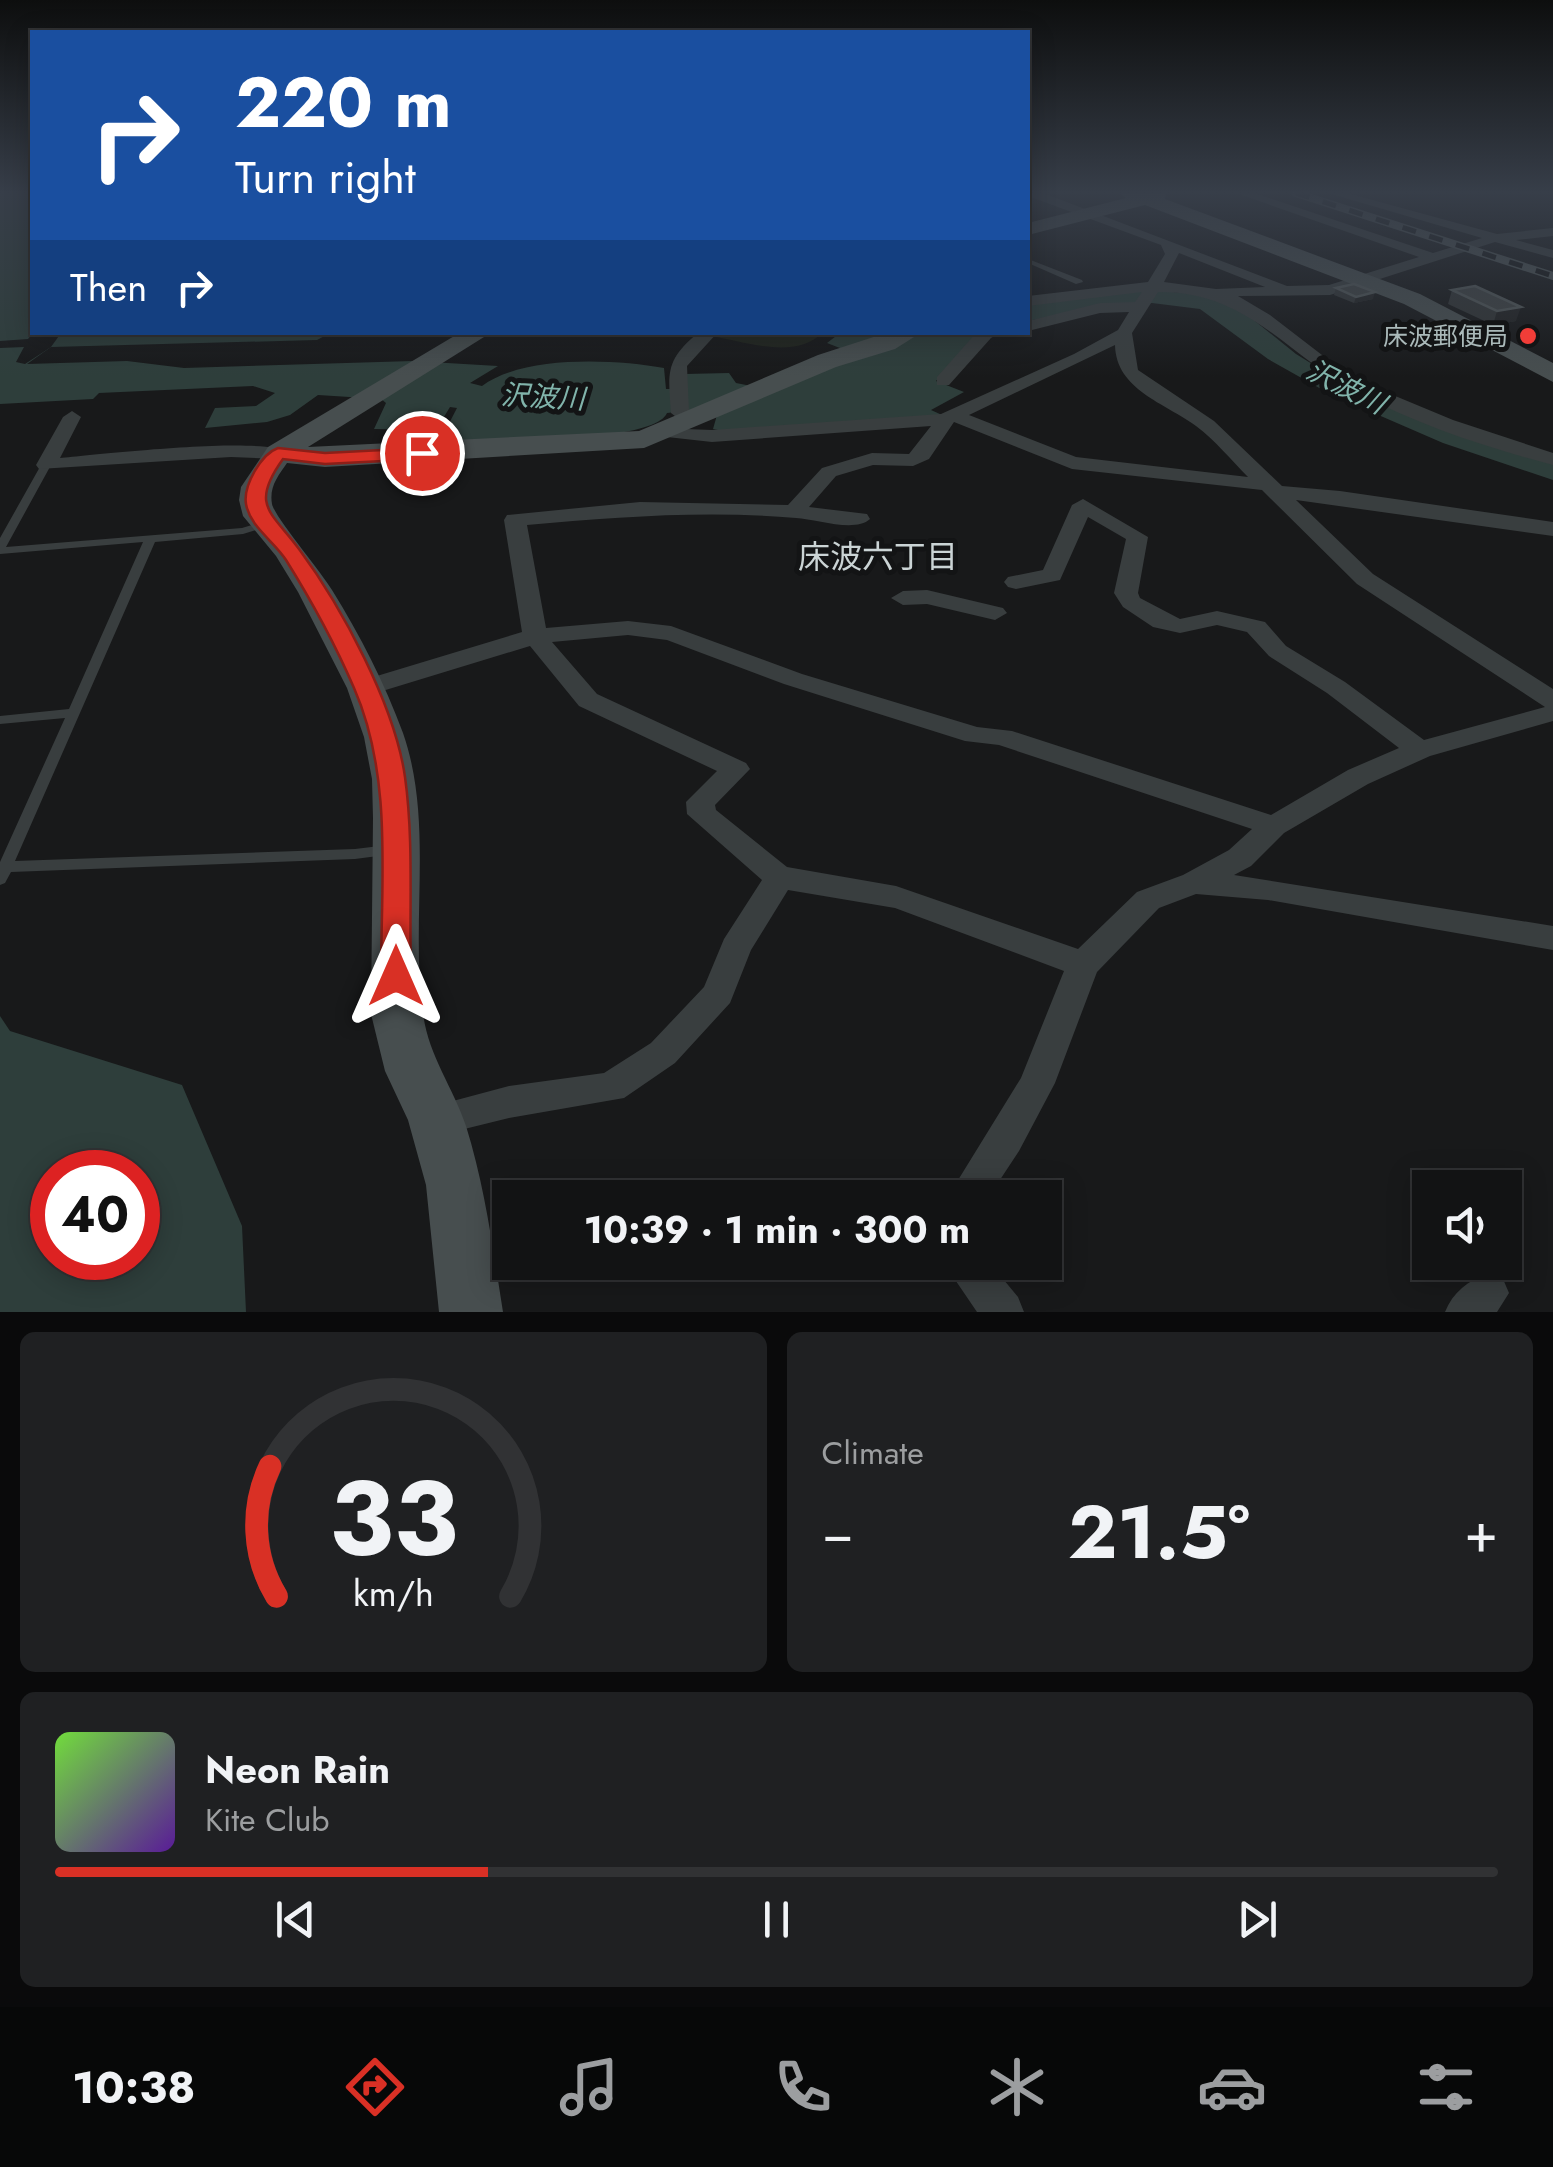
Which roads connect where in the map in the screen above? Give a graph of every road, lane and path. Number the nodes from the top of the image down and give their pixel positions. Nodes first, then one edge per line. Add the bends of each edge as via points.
1 (1172, 254) edge
2 (1194, 254) edge
3 (1297, 254) edge
4 (1424, 254) edge
5 (1447, 254) edge
6 (1435, 258) junction
7 (1030, 262) edge
8 (1367, 280) junction
9 (1079, 282) dead end
10 (1152, 288) junction
11 (1285, 290) junction
12 (1218, 295) junction
13 (1030, 301) edge
14 (1140, 306) junction
15 (1030, 326) edge
16 (1124, 332) junction
17 (475, 335) edge
18 (706, 335) edge
19 (902, 335) edge
20 (983, 335) edge
21 (1553, 374) edge
22 (942, 382) dead end
23 (72, 417) dead end
24 (949, 418) junction
25 (685, 420) junction
26 (278, 454) junction
27 (1553, 459) edge
28 (46, 465) junction
29 (1273, 489) junction
30 (794, 511) junction
31 (859, 518) dead end
32 (266, 524) junction
33 (1553, 529) edge
34 (150, 540) junction
35 (0, 550) edge
36 (1016, 582) dead end
37 (903, 598) dead end
38 (995, 613) dead end
39 (535, 636) junction
40 (366, 688) junction
41 (1553, 701) edge
42 (70, 714) junction
43 (1553, 714) edge
44 (0, 720) edge
45 (1420, 750) junction
46 (1274, 826) junction
47 (395, 848) junction
48 (3, 873) edge
49 (779, 878) junction
50 (1194, 884) junction
51 (1553, 938) edge
52 (1083, 965) junction
53 (436, 1120) junction
54 (978, 1180) edge
55 (977, 1280) edge
56 (472, 1312) edge
57 (1003, 1312) edge

1 - 10 street
2 - 11 street
3 - 8 street
4 - 6 street
5 - 6 street
6 - 8 street
7 - 9 lane
8 - 11 street via 1330,290
8 - 21 street
10 - 12 street
10 - 13 street
10 - 14 street
11 - 12 street
12 - 27 street via 1246,306 1348,382
14 - 15 street via 1100,308
14 - 16 street
16 - 24 street
16 - 29 street via 1132,376 1207,425
17 - 26 street
18 - 25 street via 675,368
19 - 25 street
20 - 22 street
23 - 28 street
24 - 25 street via 712,436
24 - 29 street via 1072,462
24 - 30 street via 913,460 872,459 828,472
25 - 26 street via 644,439 458,453
26 - 28 street via 231,451
26 - 32 street via 256,487 254,500
28 - 35 lane
29 - 33 street
29 - 41 street via 1364,580
30 - 31 street
30 - 39 street via 640,508 515,520
32 - 34 lane
32 - 40 street via 316,592
34 - 35 lane
34 - 42 lane
36 - 45 street via 1052,575 1083,505 1136,538 1126,593 1152,617 1180,626 1217,618 1256,627 1270,647 1327,680
37 - 38 street
39 - 40 street
39 - 46 street via 628,628 671,633 793,679
39 - 49 street via 588,700 736,769 700,802 702,814
40 - 47 street via 393,778
42 - 44 lane
42 - 48 lane
43 - 45 street
45 - 46 street
46 - 50 street via 1240,858
47 - 48 lane
47 - 53 street via 397,1014 412,1071
49 - 52 street via 869,891
49 - 53 street via 736,948 718,994 664,1053 612,1087
50 - 51 street via 1268,889
50 - 52 street via 1148,900
52 - 54 street via 1036,1083
53 - 56 street via 455,1184
55 - 57 street

